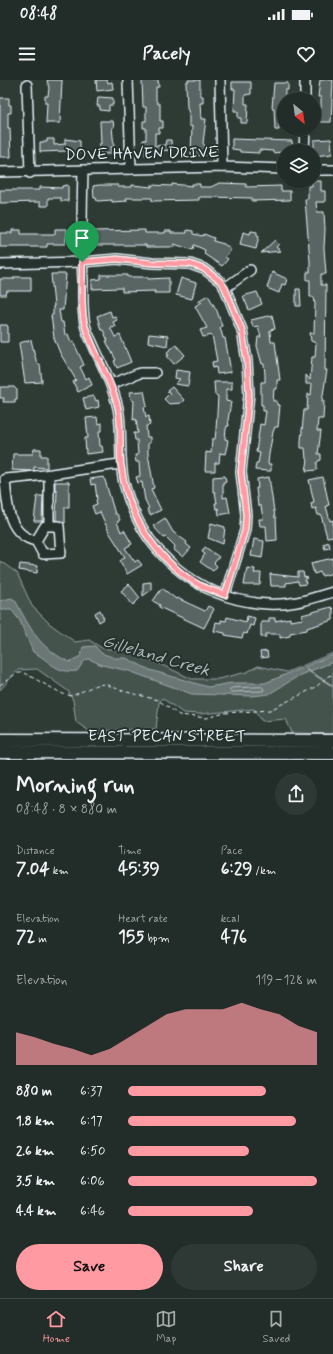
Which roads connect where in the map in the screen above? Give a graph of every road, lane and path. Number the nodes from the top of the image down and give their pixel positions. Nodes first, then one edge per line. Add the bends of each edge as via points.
1 (128, 80) edge
2 (220, 80) edge
3 (305, 80) edge
4 (27, 85) dead end
5 (305, 92) edge
6 (222, 167) junction
7 (131, 169) junction
8 (277, 169) edge
9 (83, 170) junction
10 (321, 170) edge
11 (333, 170) edge
12 (0, 172) edge
13 (30, 172) junction
14 (82, 262) junction
15 (0, 264) edge
16 (250, 270) dead end
17 (225, 288) junction
18 (155, 373) dead end
19 (111, 384) junction
20 (121, 464) junction
21 (49, 475) junction
22 (49, 526) junction
23 (36, 542) junction
24 (333, 592) edge
25 (225, 595) junction
26 (333, 675) edge
27 (0, 684) edge
28 (0, 740) edge
29 (333, 741) edge
30 (76, 751) edge
31 (0, 752) edge
32 (333, 753) edge
33 (310, 756) edge

1 - 7 street
2 - 6 street
3 - 5 street
4 - 13 street
6 - 7 street, DOVE HAVEN DRIVE
6 - 8 street, DOVE HAVEN DRIVE
7 - 9 street, DOVE HAVEN DRIVE
9 - 13 street, DOVE HAVEN DRIVE
9 - 14 street
10 - 11 street
12 - 13 street, DOVE HAVEN DRIVE
14 - 15 street
14 - 17 street via 117,259 190,264 204,269
14 - 19 street via 85,325
16 - 17 street
17 - 25 street via 242,330 249,394 241,472 246,515 245,530
18 - 19 street via 140,373
19 - 20 street via 118,409
20 - 21 street
20 - 25 street via 131,508 139,526 154,546 195,583
21 - 22 street
21 - 23 street via 5,479 8,512 12,523 28,540
22 - 23 street via 45,526
22 - 23 street via 59,526 61,553 43,554
24 - 25 street via 292,603 268,604
26 - 27 path via 270,710 207,718 179,715 158,700 105,684 96,685 72,696 62,694 24,673 17,673
28 - 30 main road, EAST PECAN STREET
29 - 30 main road, EAST PECAN STREET
30 - 31 main road, EAST PECAN STREET
30 - 33 main road, EAST PECAN STREET
32 - 33 main road, EAST PECAN STREET

